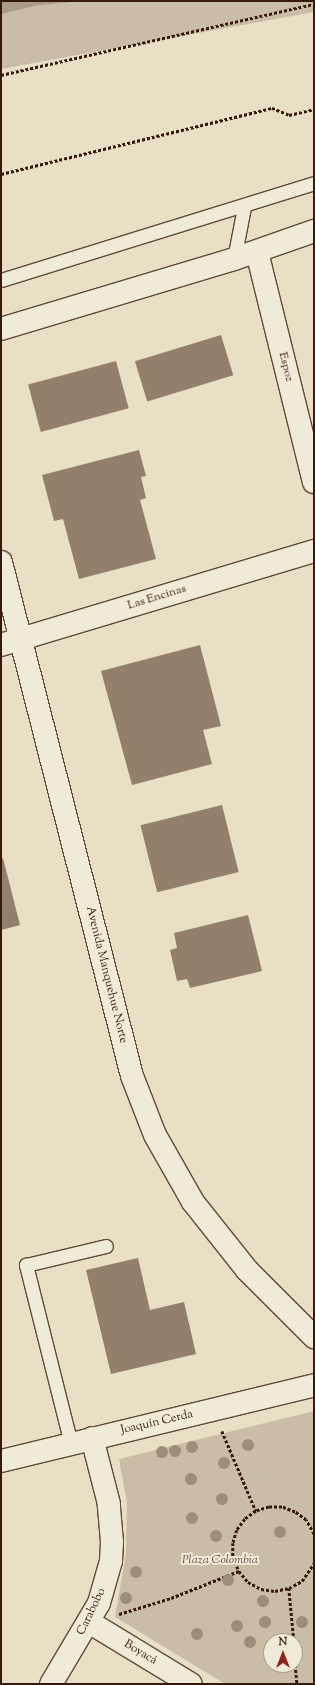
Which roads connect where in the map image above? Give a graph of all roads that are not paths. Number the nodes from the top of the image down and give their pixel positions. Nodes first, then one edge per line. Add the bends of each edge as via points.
1 (314, 183) edge
2 (244, 206) junction
3 (314, 231) edge
4 (257, 252) junction
5 (234, 258) junction
6 (1, 280) edge
7 (1, 329) edge
8 (314, 482) edge
9 (314, 551) edge
10 (1, 562) edge
11 (11, 642) edge
12 (106, 1246) dead end
13 (314, 1337) edge
14 (314, 1385) edge
15 (82, 1441) junction
16 (1, 1461) edge
17 (89, 1622) junction
18 (51, 1684) edge
19 (191, 1684) edge

1 - 2 lane
2 - 5 lane
2 - 6 lane
3 - 4 street
4 - 5 street
4 - 8 street, Espoz
5 - 7 street
9 - 11 street, Las Encinas
10 - 11 street, Avenida Manquehue Norte
11 - 13 street, Avenida Manquehue Norte via 132,1076 155,1135 193,1202 247,1270
12 - 15 lane via 26,1265
14 - 15 street, Joaquín Cerda
15 - 16 street, Joaquín Cerda
15 - 17 street, Carabobo via 109,1504 112,1542 106,1582
17 - 18 street, Carabobo
17 - 19 street, Boyacá

